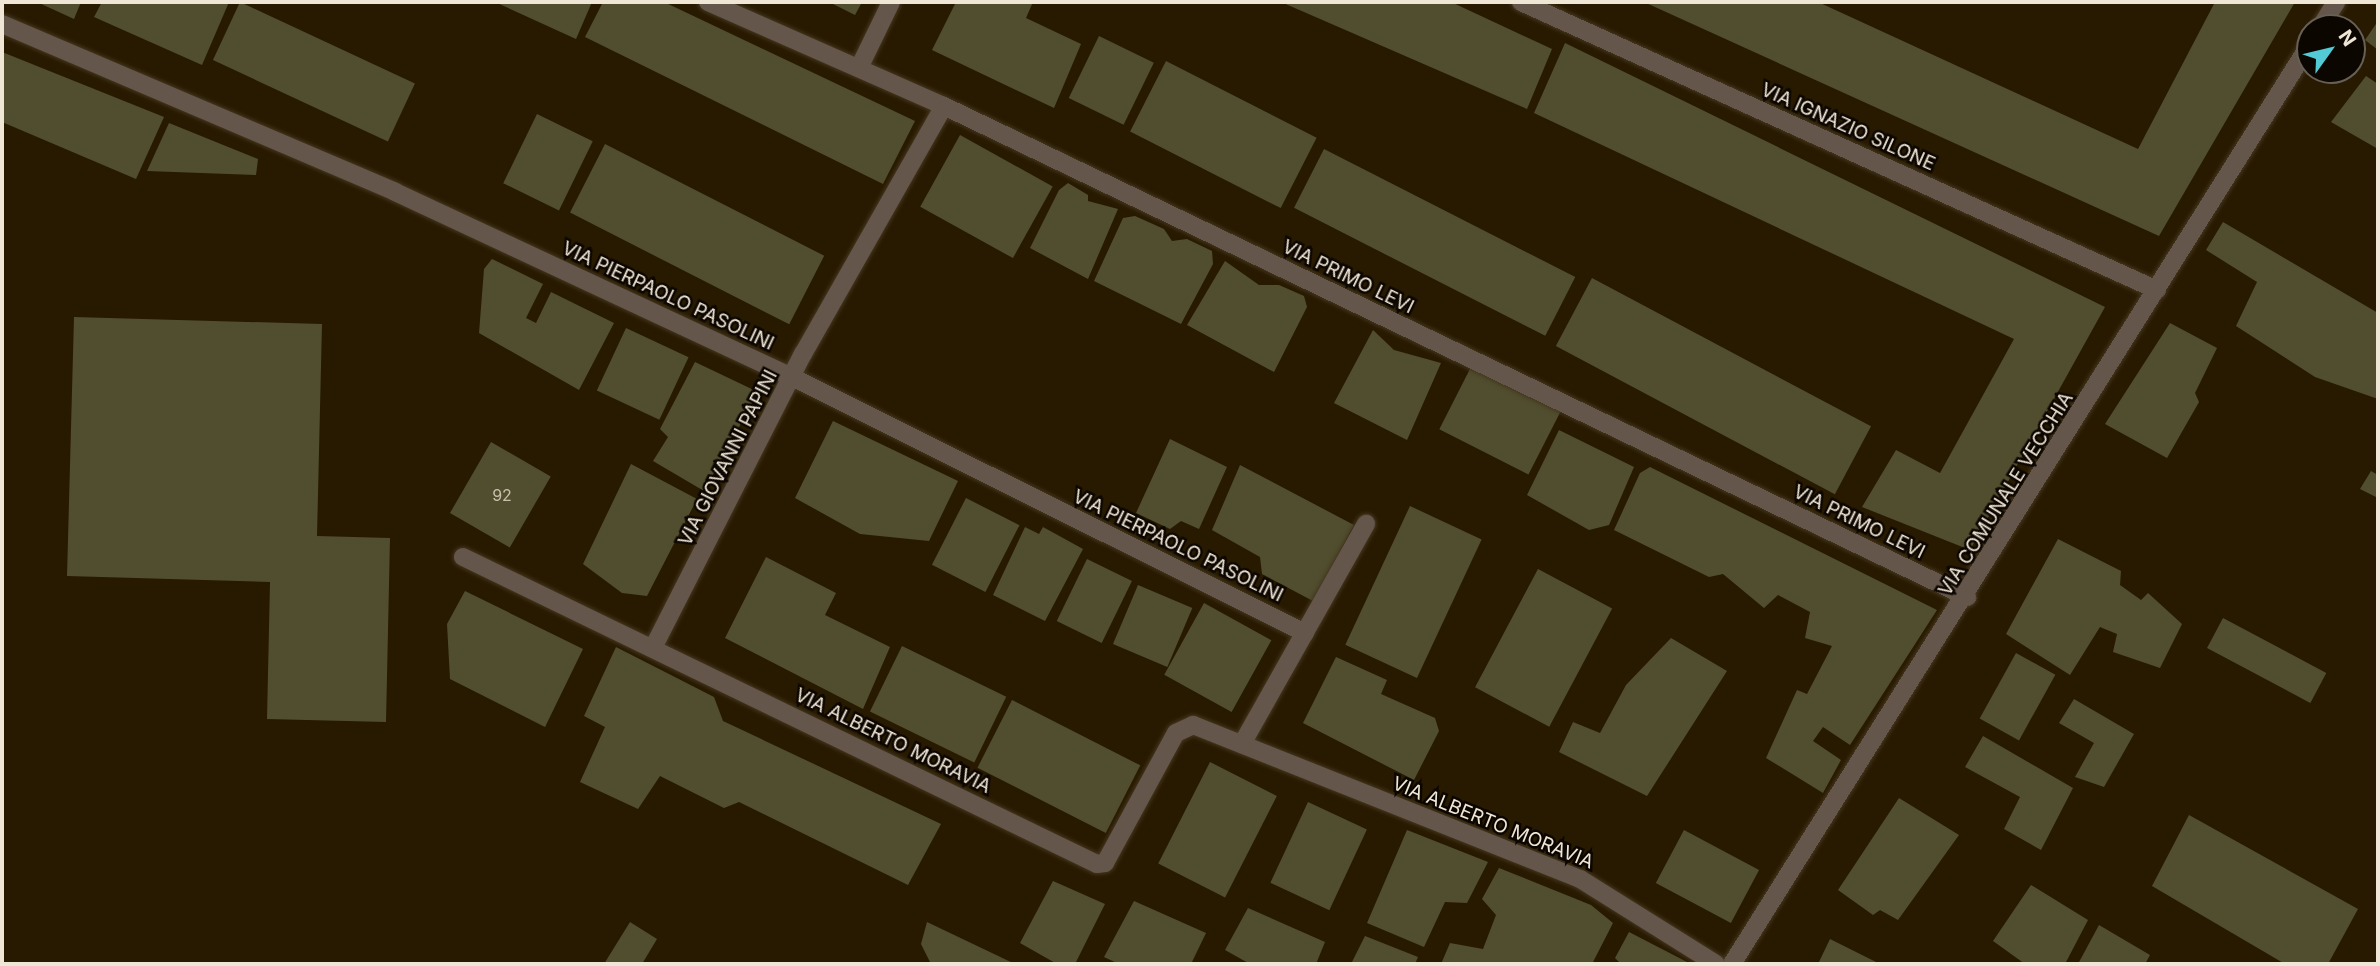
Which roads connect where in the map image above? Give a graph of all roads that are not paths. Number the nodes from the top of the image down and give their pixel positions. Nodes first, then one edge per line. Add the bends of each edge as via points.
1 (708, 2) edge
2 (891, 2) edge
3 (1521, 2) edge
4 (2, 24) edge
5 (2296, 67) edge
6 (859, 68) junction
7 (944, 106) junction
8 (2157, 290) junction
9 (794, 378) junction
10 (1366, 524) dead end
11 (463, 557) dead end
12 (1967, 597) junction
13 (1305, 633) junction
14 (653, 648) junction
15 (1242, 744) junction
16 (1716, 964) edge
17 (1732, 964) edge

1 - 6 street, VIA PRIMO LEVI
2 - 6 street
3 - 8 street, VIA IGNAZIO SILONE
4 - 9 street, VIA PIERPAOLO PASOLINI via 383,187
5 - 8 street, VIA COMUNALE VECCHIA
6 - 7 street, VIA PRIMO LEVI
7 - 9 street, VIA GIOVANNI PAPINI
7 - 12 street, VIA PRIMO LEVI
8 - 12 street, VIA COMUNALE VECCHIA
9 - 13 street, VIA PIERPAOLO PASOLINI
9 - 14 street, VIA GIOVANNI PAPINI
10 - 13 street
11 - 14 street, VIA ALBERTO MORAVIA
12 - 17 street, VIA COMUNALE VECCHIA
13 - 15 street
14 - 15 street, VIA ALBERTO MORAVIA via 1099,864 1181,728 1198,726
15 - 16 street, VIA ALBERTO MORAVIA via 1580,879

